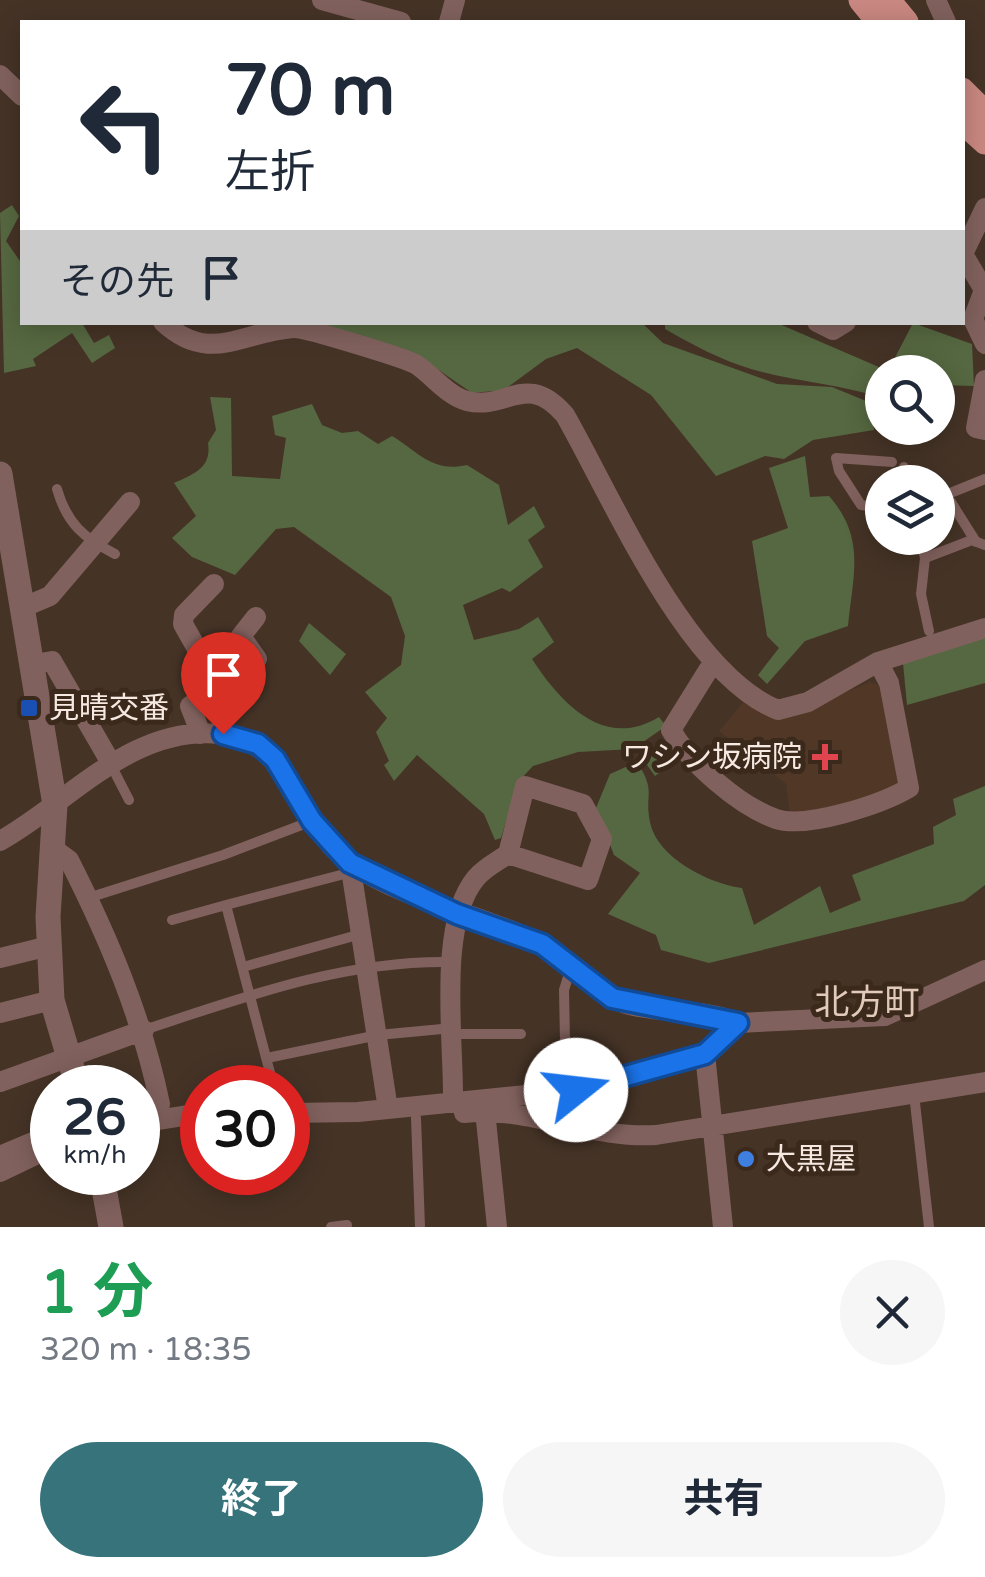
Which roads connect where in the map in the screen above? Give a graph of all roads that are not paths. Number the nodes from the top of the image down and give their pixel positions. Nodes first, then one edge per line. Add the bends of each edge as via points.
1 (322, 0) edge
2 (861, 0) edge
3 (888, 0) edge
4 (394, 20) edge
5 (877, 20) edge
6 (904, 20) edge
7 (0, 75) edge
8 (20, 94) edge
9 (985, 208) edge
10 (965, 253) edge
11 (965, 261) edge
12 (167, 325) edge
13 (985, 344) edge
14 (984, 394) edge
15 (985, 430) edge
16 (899, 465) edge
17 (0, 474) edge
18 (985, 479) edge
19 (57, 489) dead end
20 (955, 491) edge
21 (130, 502) dead end
22 (865, 506) edge
23 (955, 512) edge
24 (93, 542) junction
25 (980, 544) edge
26 (115, 554) dead end
27 (924, 555) edge
28 (925, 558) junction
29 (214, 584) dead end
30 (24, 607) junction
31 (256, 618) dead end
32 (985, 628) edge
33 (928, 631) dead end
34 (878, 662) junction
35 (35, 664) junction
36 (712, 664) junction
37 (218, 686) junction
38 (201, 734) junction
39 (110, 763) junction
40 (129, 800) dead end
41 (56, 805) junction
42 (312, 821) junction
43 (0, 842) edge
44 (54, 849) junction
45 (508, 854) junction
46 (351, 868) junction
47 (88, 898) junction
48 (226, 905) junction
49 (457, 914) junction
50 (172, 920) dead end
51 (361, 934) junction
52 (49, 946) junction
53 (0, 958) edge
54 (451, 962) junction
55 (366, 966) junction
56 (571, 967) junction
57 (243, 968) junction
58 (985, 970) edge
59 (250, 995) junction
60 (52, 1000) junction
61 (0, 1013) edge
62 (738, 1023) junction
63 (144, 1030) junction
64 (454, 1031) junction
65 (522, 1034) dead end
66 (378, 1035) junction
67 (705, 1054) junction
68 (68, 1058) junction
69 (267, 1058) junction
70 (70, 1065) edge
71 (152, 1065) edge
72 (269, 1065) edge
73 (0, 1082) edge
74 (985, 1082) edge
75 (566, 1091) junction
76 (914, 1094) junction
77 (453, 1101) junction
78 (180, 1102) edge
79 (160, 1104) edge
80 (485, 1105) junction
81 (388, 1109) junction
82 (310, 1112) edge
83 (416, 1118) junction
84 (310, 1125) edge
85 (714, 1126) junction
86 (30, 1143) edge
87 (0, 1156) edge
88 (30, 1158) edge
89 (0, 1172) edge
90 (105, 1195) edge
91 (347, 1222) edge
92 (111, 1227) edge
93 (330, 1227) edge
94 (420, 1227) edge
95 (496, 1227) edge
96 (724, 1227) edge
97 (930, 1227) edge

1 - 4 street
2 - 5 main road
3 - 6 main road
7 - 8 street
9 - 10 street
11 - 13 street via 984,290 974,319
12 - 36 street via 212,346 308,330 414,363 462,400 518,391 548,400 565,415
14 - 15 street via 976,428
16 - 22 lane via 836,458 838,471
17 - 30 street
18 - 20 lane
19 - 24 lane via 70,520
21 - 24 street
23 - 25 lane
24 - 26 lane
24 - 30 street via 50,596
25 - 28 lane
27 - 28 lane
28 - 33 lane via 921,594
29 - 37 street via 183,624
30 - 35 street
31 - 37 street via 241,636 257,659
32 - 34 street
34 - 36 street via 786,711 764,705
34 - 36 street via 889,684 909,788 880,805 791,821 774,818 725,787 686,755 671,730
35 - 39 street via 52,661
35 - 41 street
37 - 38 street via 190,706
38 - 39 street via 146,746
38 - 42 street via 258,744 275,759
39 - 40 lane
39 - 41 street
41 - 43 street
41 - 44 street
42 - 46 street
42 - 47 lane
44 - 47 street via 69,860
44 - 52 street
45 - 45 street via 525,786 582,804 602,839 588,880
45 - 49 street via 476,878
46 - 48 lane
46 - 49 street
46 - 51 street
47 - 63 street
48 - 50 lane
48 - 57 lane
49 - 54 street
49 - 56 street via 542,944
51 - 55 street
51 - 57 lane
52 - 53 street
52 - 60 street
54 - 55 lane
54 - 64 street
55 - 59 lane
55 - 66 street
56 - 62 street via 628,1004
56 - 75 lane via 564,990
57 - 59 lane
58 - 62 street via 885,1016
59 - 63 lane
59 - 69 lane
60 - 61 street
60 - 68 street
62 - 67 street
63 - 68 street
63 - 71 street
64 - 65 lane
64 - 66 lane
64 - 77 street
66 - 69 lane
66 - 81 street
67 - 75 street
67 - 85 street
68 - 70 street
68 - 73 street
69 - 72 lane
74 - 76 street
75 - 80 street
76 - 85 street
76 - 97 lane
77 - 80 street
77 - 81 street
78 - 79 street
80 - 83 street
80 - 85 street via 606,1135
80 - 95 street
81 - 82 street
83 - 84 street
83 - 94 lane
85 - 96 street
86 - 87 street
88 - 89 street
90 - 92 street
91 - 93 lane

